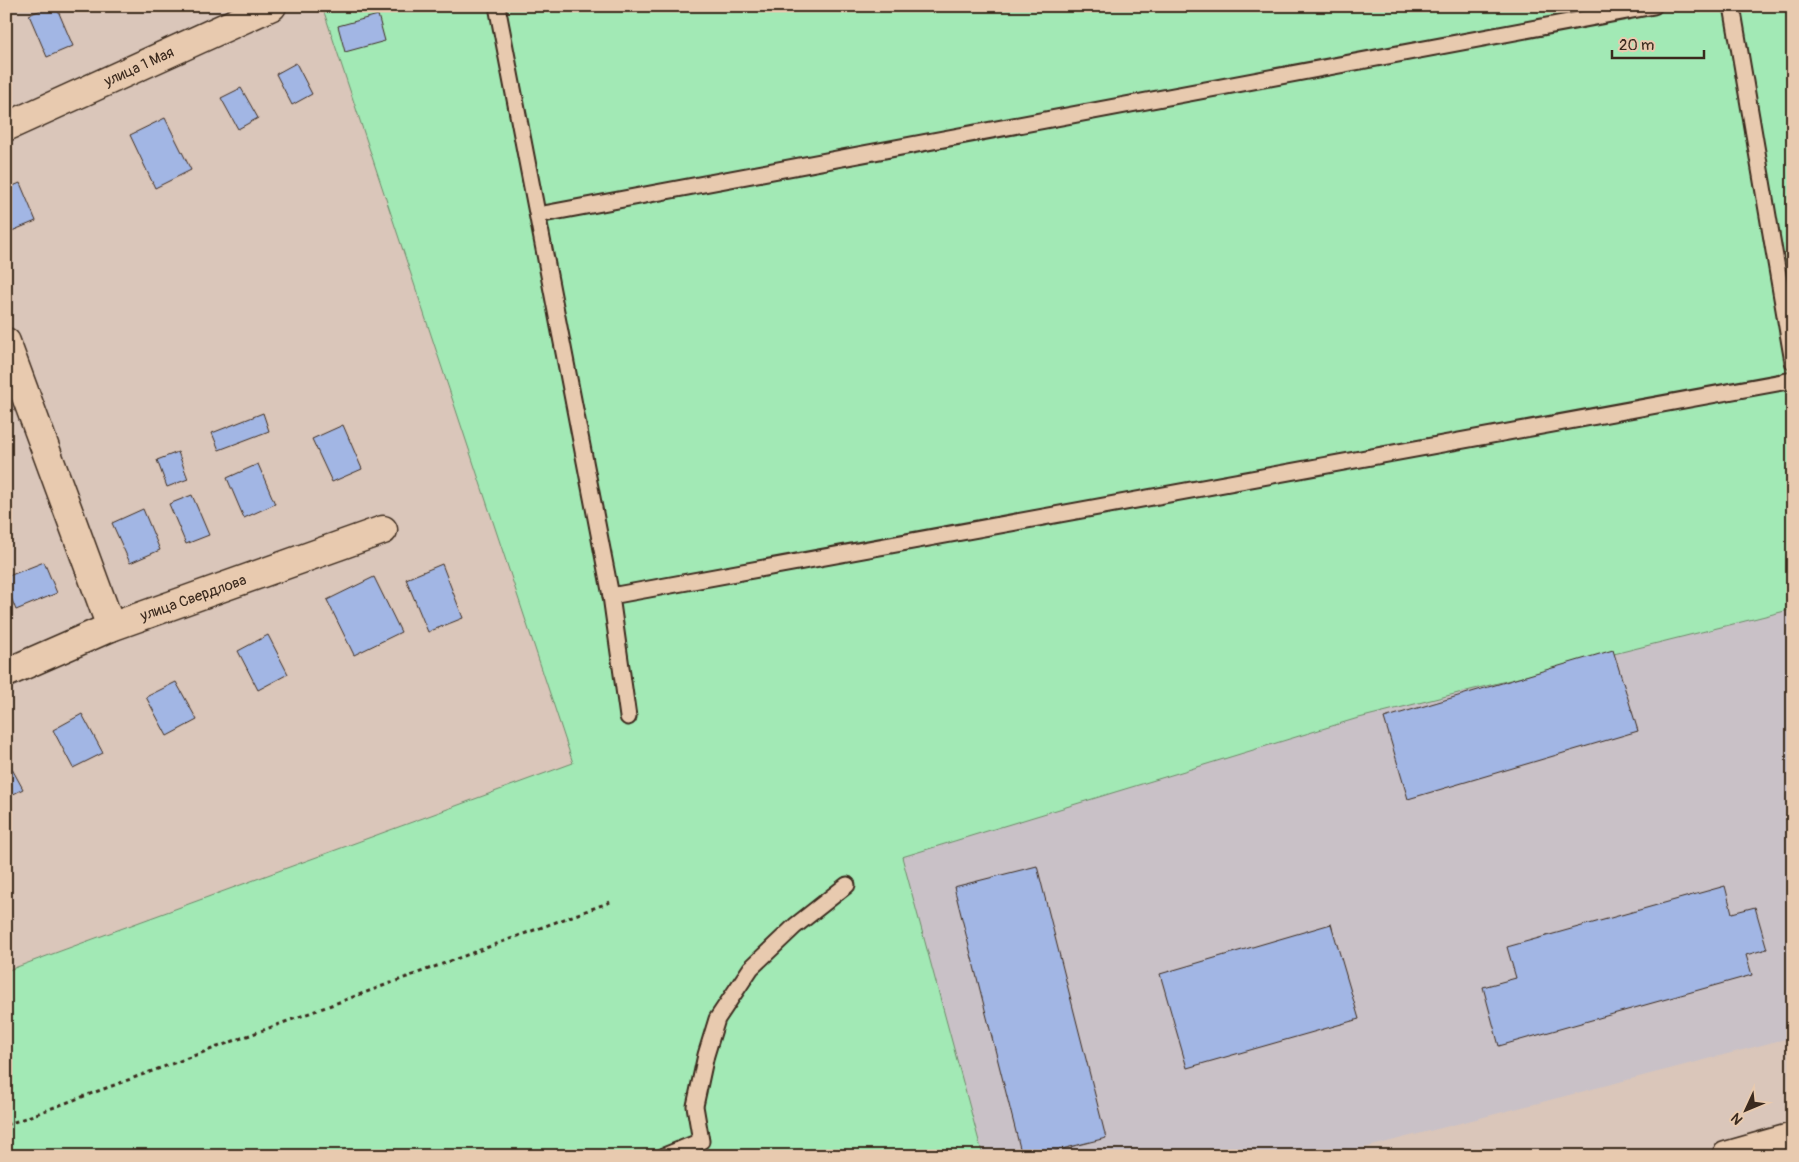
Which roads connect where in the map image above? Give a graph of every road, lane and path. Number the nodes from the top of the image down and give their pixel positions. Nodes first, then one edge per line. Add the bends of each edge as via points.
1 (272, 6) edge
2 (497, 6) edge
3 (1654, 6) edge
4 (1732, 6) edge
5 (6, 127) edge
6 (538, 215) junction
7 (6, 342) edge
8 (1793, 362) edge
9 (1793, 380) edge
10 (383, 530) dead end
11 (611, 596) junction
12 (111, 627) junction
13 (6, 673) edge
14 (628, 717) dead end
15 (847, 885) dead end
16 (613, 902) dead end
17 (6, 1126) edge
18 (1793, 1137) edge
19 (664, 1156) edge
20 (1726, 1156) edge

1 - 5 street, улица 1 Мая
2 - 6 lane
3 - 6 lane
4 - 8 lane
6 - 11 lane
7 - 12 street
9 - 11 lane
10 - 12 street, улица Свердлова
11 - 14 lane
12 - 13 street, улица Свердлова
15 - 19 lane via 795,926 750,968 717,1019 706,1055 694,1106 701,1142
16 - 17 path
18 - 20 street

